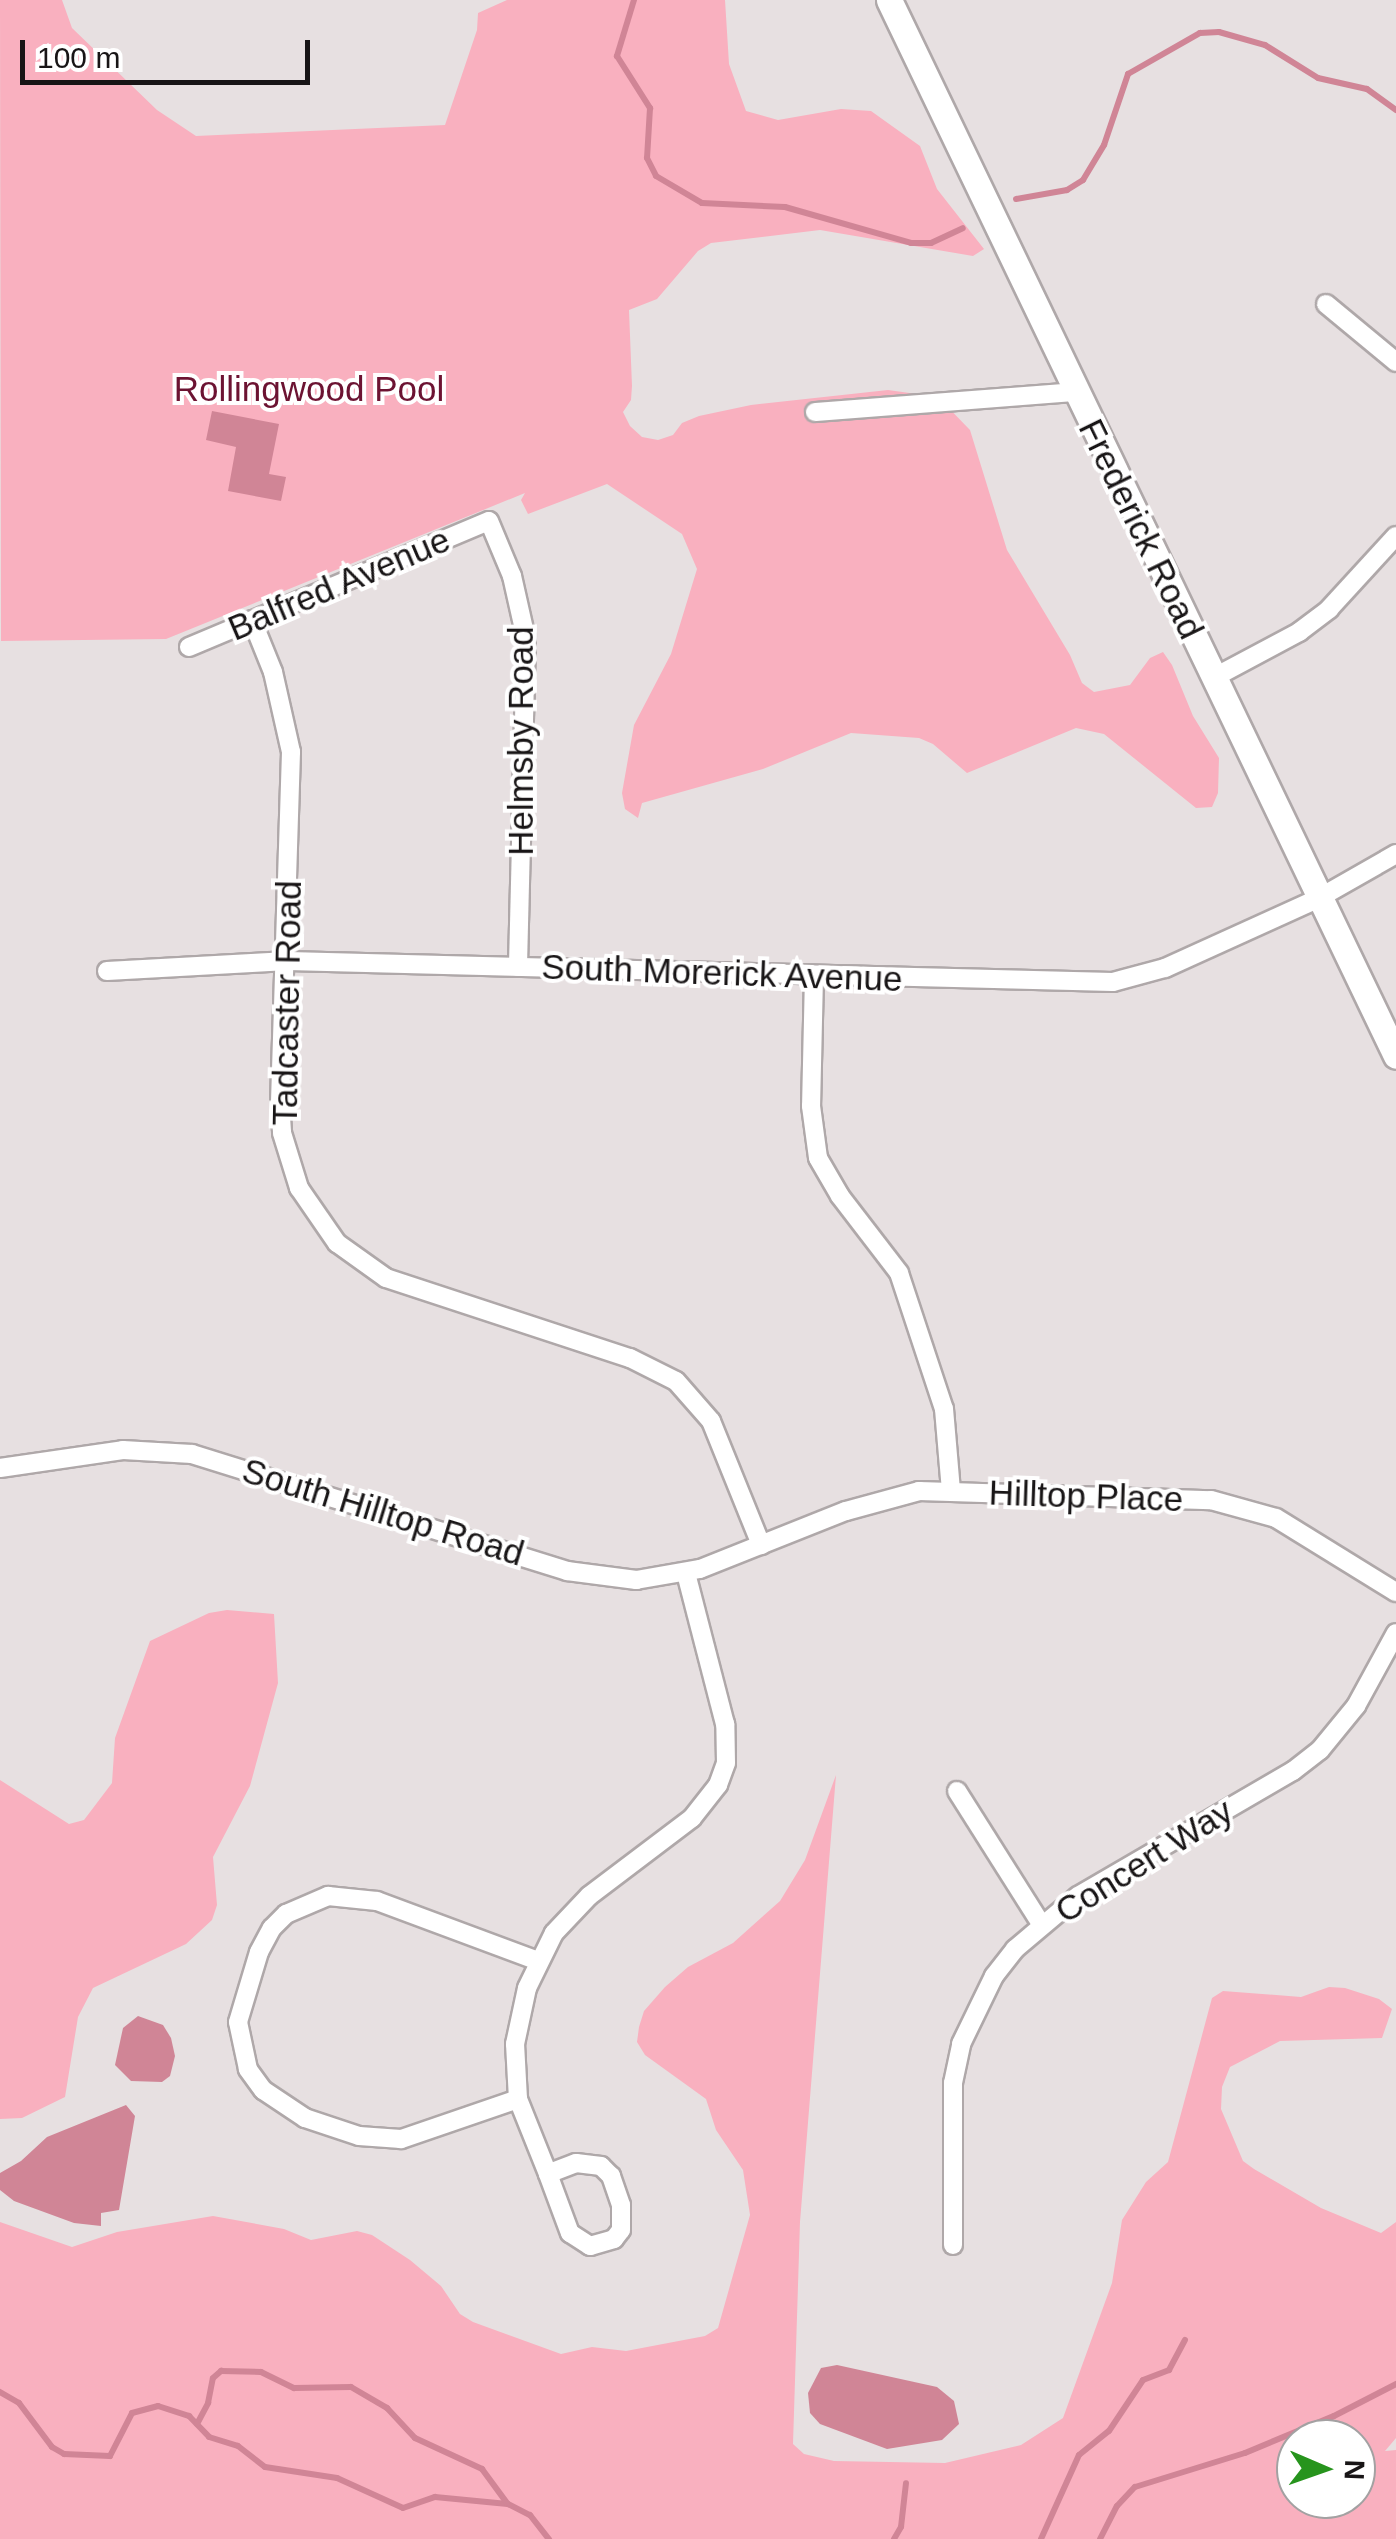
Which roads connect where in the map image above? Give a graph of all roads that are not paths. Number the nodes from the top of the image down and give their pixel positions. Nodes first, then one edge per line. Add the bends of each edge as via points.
1 (889, 0) edge
2 (1326, 304) dead end
3 (1396, 362) edge
4 (1074, 392) junction
5 (815, 412) dead end
6 (489, 521) joint
7 (1396, 536) edge
8 (252, 620) junction
9 (188, 647) dead end
10 (1213, 678) junction
11 (1396, 854) edge
12 (1319, 898) junction
13 (288, 960) junction
14 (518, 967) junction
15 (107, 971) dead end
16 (814, 976) junction
17 (1396, 1056) edge
18 (0, 1468) edge
19 (951, 1491) junction
20 (761, 1545) junction
21 (686, 1573) junction
22 (1396, 1592) edge
23 (1396, 1633) edge
24 (957, 1791) dead end
25 (1041, 1924) junction
26 (538, 1960) junction
27 (518, 2099) junction
28 (548, 2174) junction
29 (953, 2245) dead end

1 - 4 main road, Frederick Road
2 - 3 street
4 - 5 street
4 - 10 main road, Frederick Road
6 - 8 street, Balfred Avenue
6 - 14 street, Helmsby Road via 512,576 526,638
7 - 10 street via 1329,609
8 - 9 street, Balfred Avenue
8 - 13 street, Tadcaster Road via 274,672 291,752
10 - 12 main road, Frederick Road
11 - 12 street, South Morerick Avenue
12 - 16 street, South Morerick Avenue via 1165,968 1113,982
12 - 17 main road, Frederick Road
13 - 14 street, South Morerick Avenue
13 - 15 street, South Morerick Avenue
13 - 20 street, Tadcaster Road via 282,1133 316,1218 337,1243 386,1278 630,1358 676,1382 711,1421
14 - 16 street, South Morerick Avenue
16 - 19 street via 811,1106 818,1158 900,1273 944,1409
18 - 21 street, South Hilltop Road via 148,1448 192,1454 567,1570 636,1580
19 - 20 street, Hilltop Place via 879,1500
19 - 22 street, Hilltop Place via 1247,1507 1319,1542
20 - 21 street, South Hilltop Road
21 - 26 street via 725,1724 726,1763 718,1785 692,1818 578,1907
23 - 25 street, Concert Way via 1356,1706 1320,1750
24 - 25 street
25 - 29 street, Concert Way via 994,1976 961,2044 951,2125
26 - 27 street via 514,2044
26 - 27 street via 377,1901 328,1896 286,1914 272,1928 238,2022 248,2069 263,2090 305,2118 359,2136 400,2139
27 - 28 street
28 - 28 street via 576,2163 601,2166 622,2205 614,2239 590,2246 570,2233

